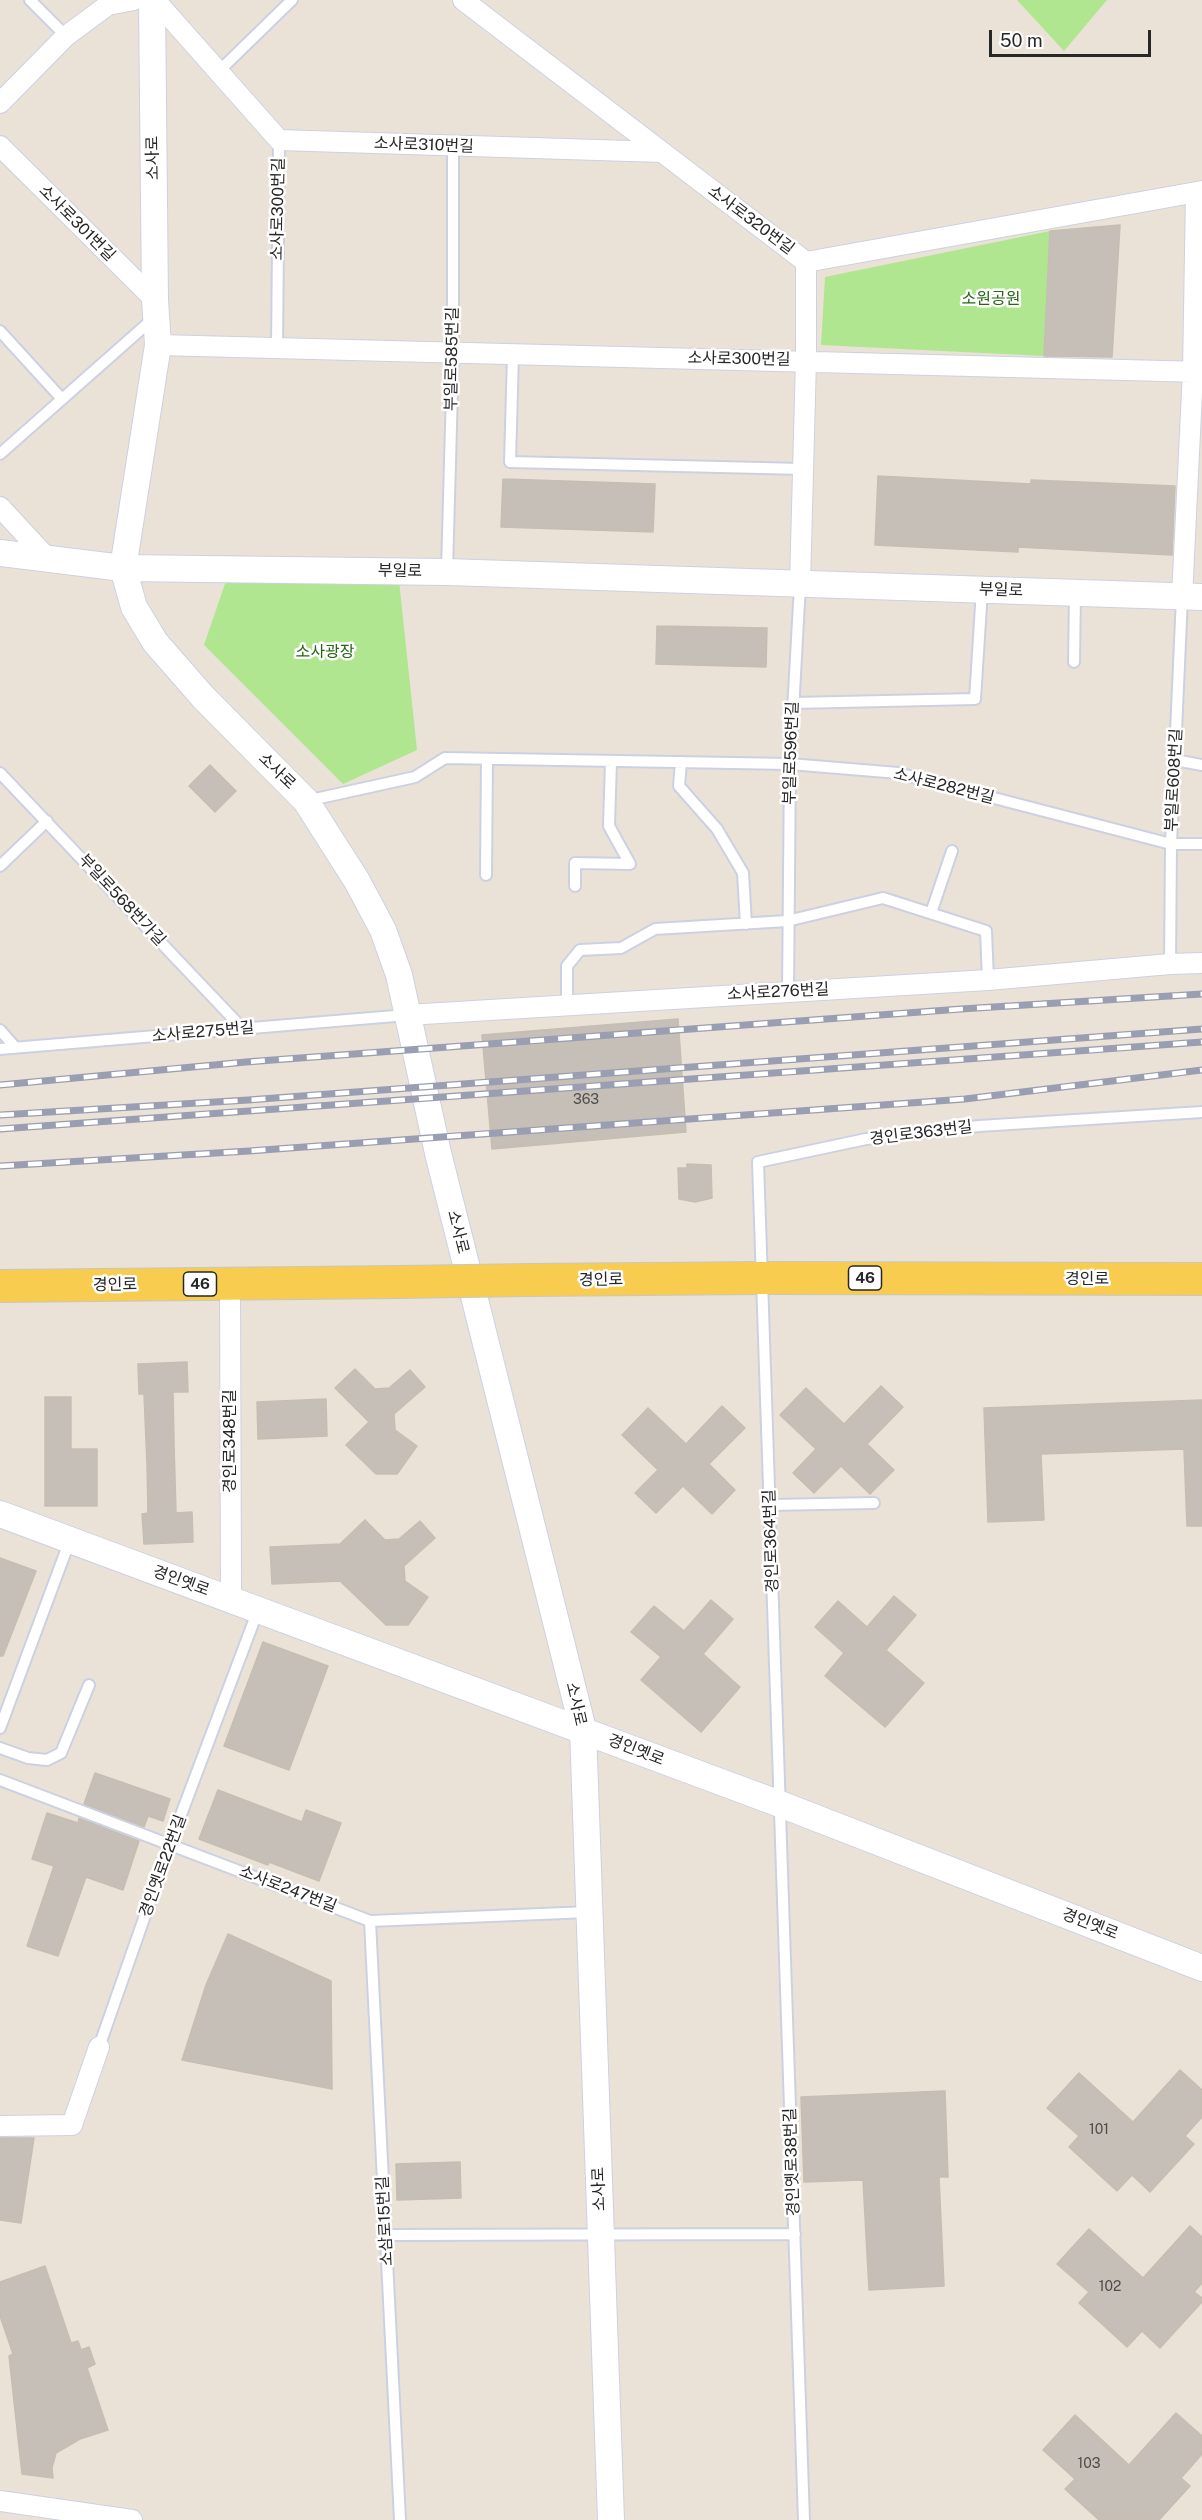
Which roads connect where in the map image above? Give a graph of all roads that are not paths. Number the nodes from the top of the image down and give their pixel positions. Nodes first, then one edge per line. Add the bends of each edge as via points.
1 (30, 0) edge
2 (134, 0) edge
3 (153, 0) edge
4 (292, 0) edge
5 (463, 0) edge
6 (66, 36) junction
7 (218, 72) junction
8 (0, 103) edge
9 (279, 140) junction
10 (0, 146) edge
11 (453, 146) junction
12 (661, 152) junction
13 (1199, 191) edge
14 (806, 262) junction
15 (155, 308) junction
16 (0, 331) edge
17 (158, 345) junction
18 (277, 349) junction
19 (453, 353) junction
20 (513, 354) junction
21 (806, 360) junction
22 (1197, 371) edge
23 (62, 399) junction
24 (0, 454) edge
25 (803, 469) junction
26 (0, 507) edge
27 (0, 553) edge
28 (48, 560) junction
29 (123, 568) junction
30 (447, 572) junction
31 (800, 584) junction
32 (982, 590) junction
33 (1075, 593) junction
34 (1192, 597) edge
35 (1074, 662) dead end
36 (794, 703) junction
37 (488, 759) junction
38 (1175, 760) junction
39 (611, 761) junction
40 (681, 762) junction
41 (790, 764) junction
42 (1202, 765) edge
43 (0, 773) edge
44 (306, 801) junction
45 (47, 821) junction
46 (1171, 844) junction
47 (1202, 844) edge
48 (952, 851) dead end
49 (0, 866) edge
50 (486, 875) dead end
51 (575, 886) dead end
52 (931, 913) junction
53 (786, 921) junction
54 (746, 924) junction
55 (1202, 963) edge
56 (1170, 964) junction
57 (988, 980) junction
58 (788, 992) junction
59 (567, 1005) junction
60 (407, 1015) junction
61 (243, 1029) junction
62 (0, 1030) edge
63 (15, 1047) junction
64 (0, 1048) edge
65 (1202, 1112) edge
66 (762, 1278) junction
67 (1202, 1279) edge
68 (230, 1284) junction
69 (0, 1286) edge
70 (874, 1503) dead end
71 (770, 1505) junction
72 (0, 1514) edge
73 (70, 1540) junction
74 (231, 1599) junction
75 (258, 1609) junction
76 (89, 1685) dead end
77 (0, 1728) edge
78 (583, 1729) junction
79 (0, 1748) edge
80 (0, 1780) edge
81 (780, 1804) junction
82 (170, 1844) junction
83 (589, 1912) junction
84 (370, 1921) junction
85 (1202, 1968) edge
86 (99, 2047) joint
87 (0, 2126) edge
88 (601, 2234) junction
89 (795, 2234) junction
90 (386, 2235) junction
91 (0, 2501) edge
92 (79, 2516) edge
93 (132, 2520) edge
94 (400, 2520) edge
95 (611, 2520) edge
96 (804, 2520) edge

1 - 6 lane
2 - 6 street via 108,5
3 - 7 street
3 - 15 street, 소사로
4 - 7 lane
5 - 12 street, 소사로320번길
6 - 8 street
7 - 9 street
9 - 11 street, 소사로310번길
9 - 18 lane, 소사로300번길
10 - 15 street, 소사로301번길
11 - 12 street, 소사로310번길
11 - 19 lane, 부일로585번길
12 - 14 street, 소사로320번길
13 - 14 street, 소사로320번길
13 - 22 street
14 - 21 street
15 - 17 street, 소사로
15 - 23 lane
16 - 23 lane
17 - 18 street, 소사로300번길
17 - 29 street, 소사로
18 - 19 street, 소사로300번길
19 - 20 street, 소사로300번길
19 - 30 lane, 부일로585번길
20 - 21 street, 소사로300번길
20 - 25 lane via 510,462
21 - 22 street, 소사로300번길
21 - 25 street
22 - 34 street
23 - 24 lane
25 - 31 street
26 - 28 street
27 - 28 street, 부일로
28 - 29 street, 부일로
29 - 30 street, 부일로
29 - 44 street, 소사로 via 134,607 155,642 203,697
30 - 31 street, 부일로
31 - 32 street, 부일로
31 - 36 lane, 부일로596번길
32 - 33 street, 부일로
32 - 36 lane via 975,699
33 - 34 street, 부일로
33 - 35 lane
34 - 38 lane, 부일로608번길
36 - 41 lane, 부일로596번길
37 - 39 lane, 소사로282번길
37 - 44 lane, 소사로282번길 via 445,758 415,777
37 - 50 lane
38 - 42 lane
38 - 46 lane, 부일로608번길
39 - 40 lane, 소사로282번길
39 - 51 lane via 609,826 630,864 575,863
40 - 41 lane, 소사로282번길
40 - 54 lane via 679,786 717,829 743,873
41 - 46 lane, 소사로282번길 via 898,773
41 - 53 lane, 부일로596번길
43 - 45 lane, 부일로568번가길
44 - 60 street, 소사로 via 383,930 399,975
45 - 49 lane
45 - 61 lane, 부일로568번가길
46 - 47 lane, 소사로282번길
46 - 56 lane, 부일로608번길
48 - 52 lane
52 - 53 lane via 883,898
52 - 57 lane via 986,931
53 - 54 lane
53 - 58 lane, 부일로596번길
54 - 59 lane via 655,929 621,948 580,950 567,966
55 - 56 street, 소사로276번길
56 - 57 street, 소사로276번길
57 - 58 street, 소사로276번길
58 - 59 street, 소사로276번길
59 - 60 street, 소사로276번길
60 - 61 lane, 소사로275번길
60 - 78 street, 소사로
61 - 63 lane, 소사로275번길
62 - 63 lane
63 - 64 lane, 소사로275번길
65 - 66 lane, 경인로363번길 via 979,1126 866,1139 758,1162
66 - 67 main road, 경인로 / 46
66 - 68 main road, 경인로 / 46, bridge
66 - 71 lane, 경인로364번길
68 - 69 main road, 경인로 / 46
68 - 74 street, 경인로348번길
70 - 71 lane
71 - 81 lane, 경인로364번길
72 - 73 street, 경인옛로
73 - 74 street, 경인옛로
73 - 77 lane
74 - 75 street, 경인옛로
75 - 78 street, 경인옛로
75 - 82 lane, 경인옛로22번길
76 - 79 lane via 61,1753 47,1760
78 - 81 street, 경인옛로
78 - 83 street, 소사로
80 - 82 lane, 소사로247번길
81 - 85 street, 경인옛로
81 - 89 lane, 경인옛로38번길
82 - 84 lane, 소사로247번길
82 - 86 lane, 경인옛로22번길
83 - 84 lane, 소사로247번길
83 - 88 street, 소사로
84 - 90 lane, 소삼로15번길
86 - 87 street, 경인옛로22번길 via 72,2125
88 - 89 lane, 소사로
88 - 90 lane, 소사로
88 - 95 street, 소사로
89 - 96 lane, 경인옛로38번길
90 - 94 lane, 소삼로15번길
91 - 92 street
92 - 93 street

